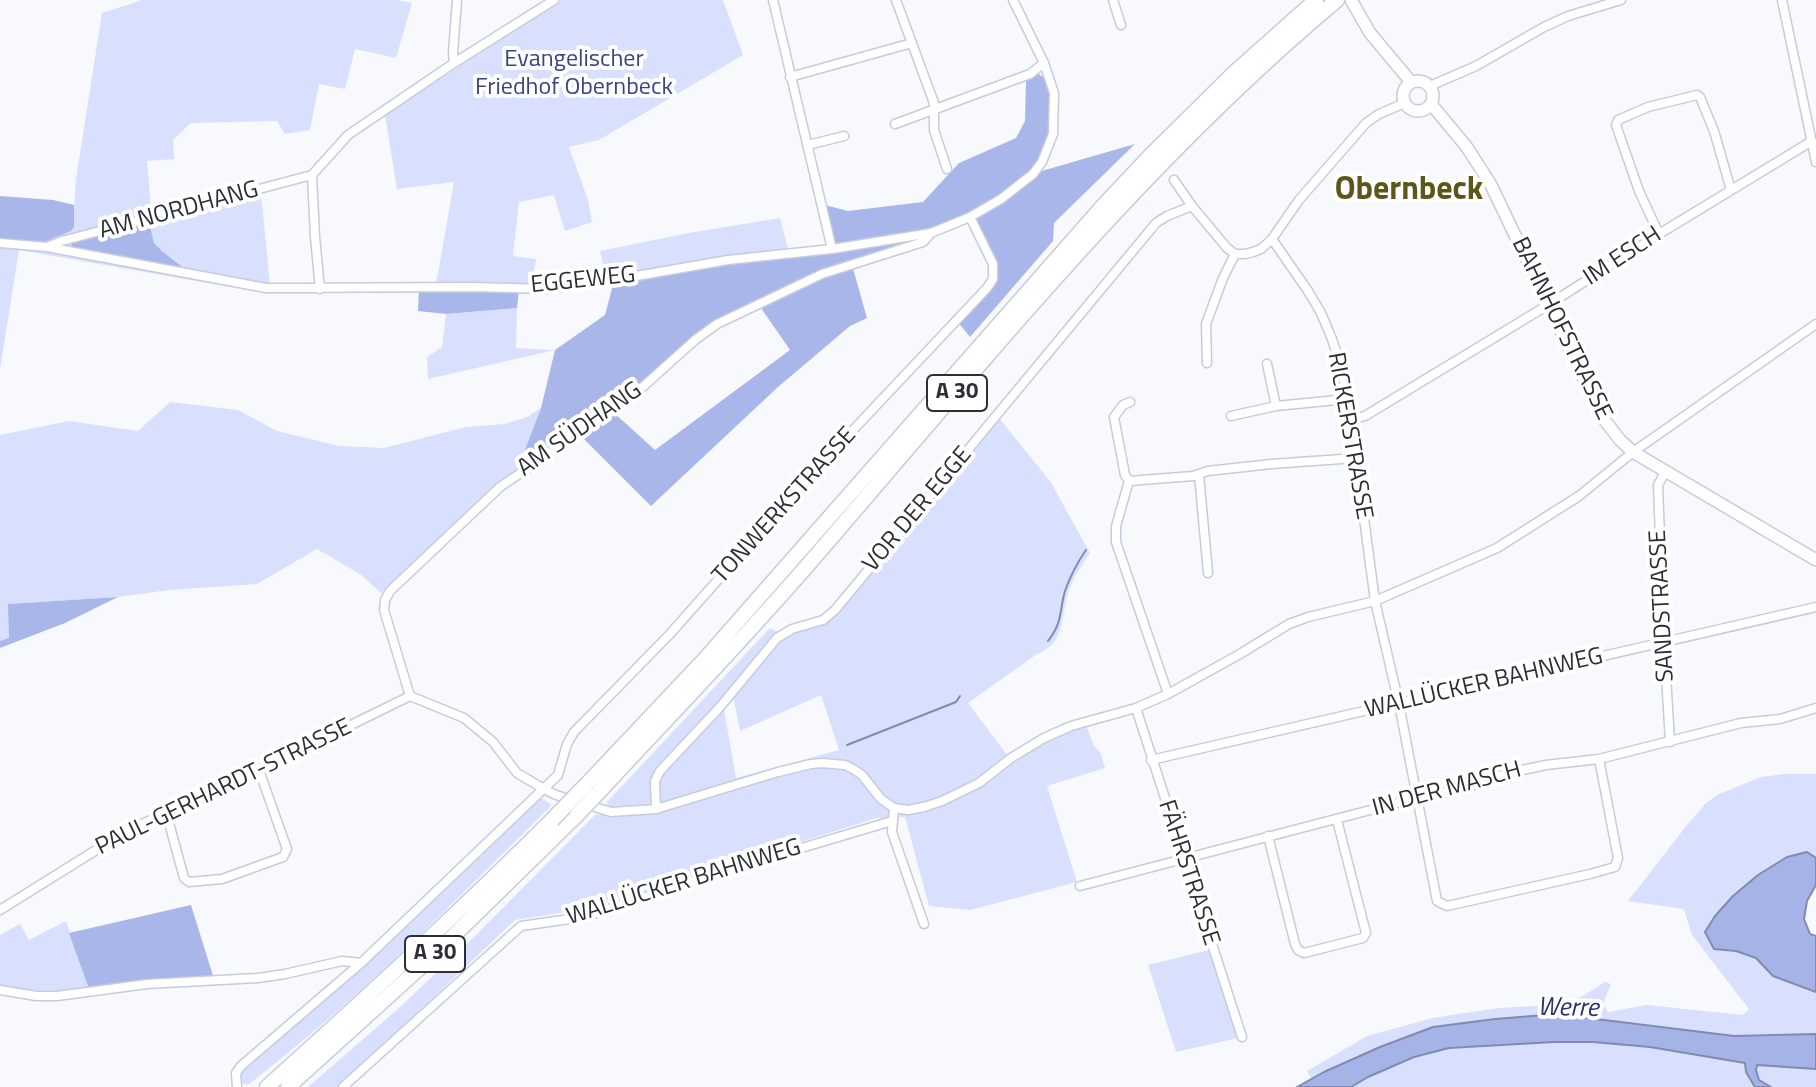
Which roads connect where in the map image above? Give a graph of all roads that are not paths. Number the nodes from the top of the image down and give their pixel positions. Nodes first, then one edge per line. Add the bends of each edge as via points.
1 (457, 0) edge
2 (554, 0) edge
3 (773, 0) edge
4 (896, 0) edge
5 (1013, 0) edge
6 (1113, 0) edge
7 (1351, 0) edge
8 (1621, 0) edge
9 (1782, 0) edge
10 (1328, 2) edge
11 (1121, 25) dead end
12 (912, 43) junction
13 (454, 63) junction
14 (1044, 63) junction
15 (790, 77) junction
16 (1411, 82) junction
17 (1430, 86) junction
18 (1405, 103) junction
19 (1431, 104) junction
20 (933, 110) junction
21 (895, 124) dead end
22 (844, 136) dead end
23 (1812, 141) junction
24 (808, 145) junction
25 (1816, 162) edge
26 (947, 169) dead end
27 (312, 175) junction
28 (1174, 180) dead end
29 (1731, 190) junction
30 (1192, 206) junction
31 (970, 217) junction
32 (931, 233) junction
33 (1659, 234) junction
34 (1272, 239) junction
35 (0, 243) edge
36 (47, 247) junction
37 (832, 249) junction
38 (1235, 254) junction
39 (320, 289) junction
40 (1548, 305) junction
41 (1816, 324) edge
42 (1207, 363) dead end
43 (1267, 364) dead end
44 (1347, 399) junction
45 (1130, 402) dead end
46 (1276, 406) junction
47 (1231, 416) dead end
48 (1351, 420) junction
49 (1633, 452) junction
50 (1356, 458) junction
51 (1665, 472) junction
52 (1199, 475) junction
53 (1129, 481) junction
54 (1813, 554) edge
55 (1208, 573) dead end
56 (1375, 601) junction
57 (1816, 607) edge
58 (1664, 642) junction
59 (1168, 694) junction
60 (410, 696) junction
61 (1399, 704) junction
62 (1136, 708) junction
63 (1816, 708) edge
64 (1670, 742) junction
65 (1599, 759) junction
66 (1151, 760) junction
67 (259, 770) junction
68 (544, 789) junction
69 (592, 789) junction
70 (1416, 798) junction
71 (894, 808) junction
72 (656, 809) junction
73 (166, 812) junction
74 (1337, 820) junction
75 (892, 821) junction
76 (1268, 836) junction
77 (1183, 858) junction
78 (1080, 886) dead end
79 (0, 910) edge
80 (924, 924) dead end
81 (361, 963) junction
82 (0, 990) edge
83 (1242, 1037) dead end
84 (237, 1087) edge
85 (267, 1087) edge
86 (288, 1087) edge
87 (343, 1087) edge

1 - 13 street
2 - 13 street
3 - 15 street
4 - 12 street
5 - 14 street, EGGEWEG
6 - 11 street
7 - 16 street via 1370,33
8 - 17 street via 1568,16
9 - 23 street
10 - 69 highway, A 30 via 1234,73 1111,197
12 - 15 street
12 - 20 street
13 - 27 street via 348,135
14 - 20 street via 1030,74
14 - 31 street, EGGEWEG via 1054,93 1053,134 1042,162 1001,199
15 - 24 street
16 - 17 street
16 - 18 street via 1403,94
17 - 19 street
18 - 19 street via 1417,111
18 - 34 street via 1379,114 1356,133
19 - 40 street, BAHNHOFSTRASSE via 1490,183
20 - 21 street
20 - 26 street
22 - 24 street
23 - 25 street
23 - 29 street, IM ESCH
24 - 37 street
27 - 36 street, AM NORDHANG
27 - 39 street
28 - 30 street
29 - 33 street, IM ESCH
29 - 33 street via 1697,95 1618,120 1639,191
30 - 38 street
30 - 72 street, VOR DER EGGE via 1156,223 835,610 777,638 660,771
31 - 32 street, EGGEWEG
31 - 68 street, TONWERKSTRASSE via 993,264 987,288 574,732 562,768
32 - 37 street, EGGEWEG
32 - 60 street, AM SÜDHANG via 923,242 822,274 717,324 626,402 500,487 385,600
33 - 40 street, IM ESCH
34 - 38 street via 1261,249
34 - 44 street, RICKERSTRASSE via 1321,313 1338,354
35 - 36 street, EGGEWEG
36 - 39 street, EGGEWEG via 266,288
37 - 39 street, EGGEWEG via 547,289
38 - 42 street via 1206,324
40 - 48 street, IM ESCH
40 - 49 street, BAHNHOFSTRASSE via 1602,417
41 - 49 street
43 - 46 street
44 - 46 street
44 - 48 street, RICKERSTRASSE
45 - 53 street via 1114,417
46 - 47 street
48 - 50 street, RICKERSTRASSE
49 - 51 street, BAHNHOFSTRASSE
49 - 56 street via 1579,496 1497,548
50 - 52 street
50 - 56 street, RICKERSTRASSE
51 - 54 street, BAHNHOFSTRASSE
51 - 58 street, SANDSTRASSE via 1658,485
52 - 53 street
52 - 55 street
53 - 59 street via 1116,542
56 - 59 street via 1289,624
56 - 61 street, RICKERSTRASSE
57 - 58 street, WALLÜCKER BAHNWEG
58 - 61 street, WALLÜCKER BAHNWEG
58 - 64 street, SANDSTRASSE
59 - 62 street
60 - 67 street, PAUL-GERHARDT-STRASSE
60 - 68 street via 464,718 493,742 517,773
61 - 66 street, WALLÜCKER BAHNWEG
61 - 70 street, RICKERSTRASSE
62 - 66 street, FÄHRSTRASSE
62 - 71 street via 1044,738 979,783 942,801
63 - 64 street, IN DER MASCH
64 - 65 street, IN DER MASCH
65 - 70 street, IN DER MASCH via 1508,773
65 - 70 street, RICKERSTRASSE via 1618,858 1615,867 1447,906 1435,898
66 - 77 street, FÄHRSTRASSE
67 - 73 street, PAUL-GERHARDT-STRASSE
67 - 73 street via 287,849 283,857 222,879 189,882
68 - 72 street via 611,812
68 - 81 street
69 - 85 highway, A 30, bridge via 552,820
69 - 86 highway, A 30, bridge via 577,815
70 - 74 street, IN DER MASCH
71 - 72 street via 853,769 822,763
71 - 75 street
73 - 79 street, PAUL-GERHARDT-STRASSE
74 - 76 street, IN DER MASCH
74 - 76 street via 1366,933 1304,953 1295,944
75 - 80 street
75 - 87 street, WALLÜCKER BAHNWEG via 584,917 521,926
76 - 77 street, IN DER MASCH
77 - 78 street, IN DER MASCH
77 - 83 street, FÄHRSTRASSE
81 - 82 street via 342,961 258,978 57,996
81 - 84 street via 241,1066

